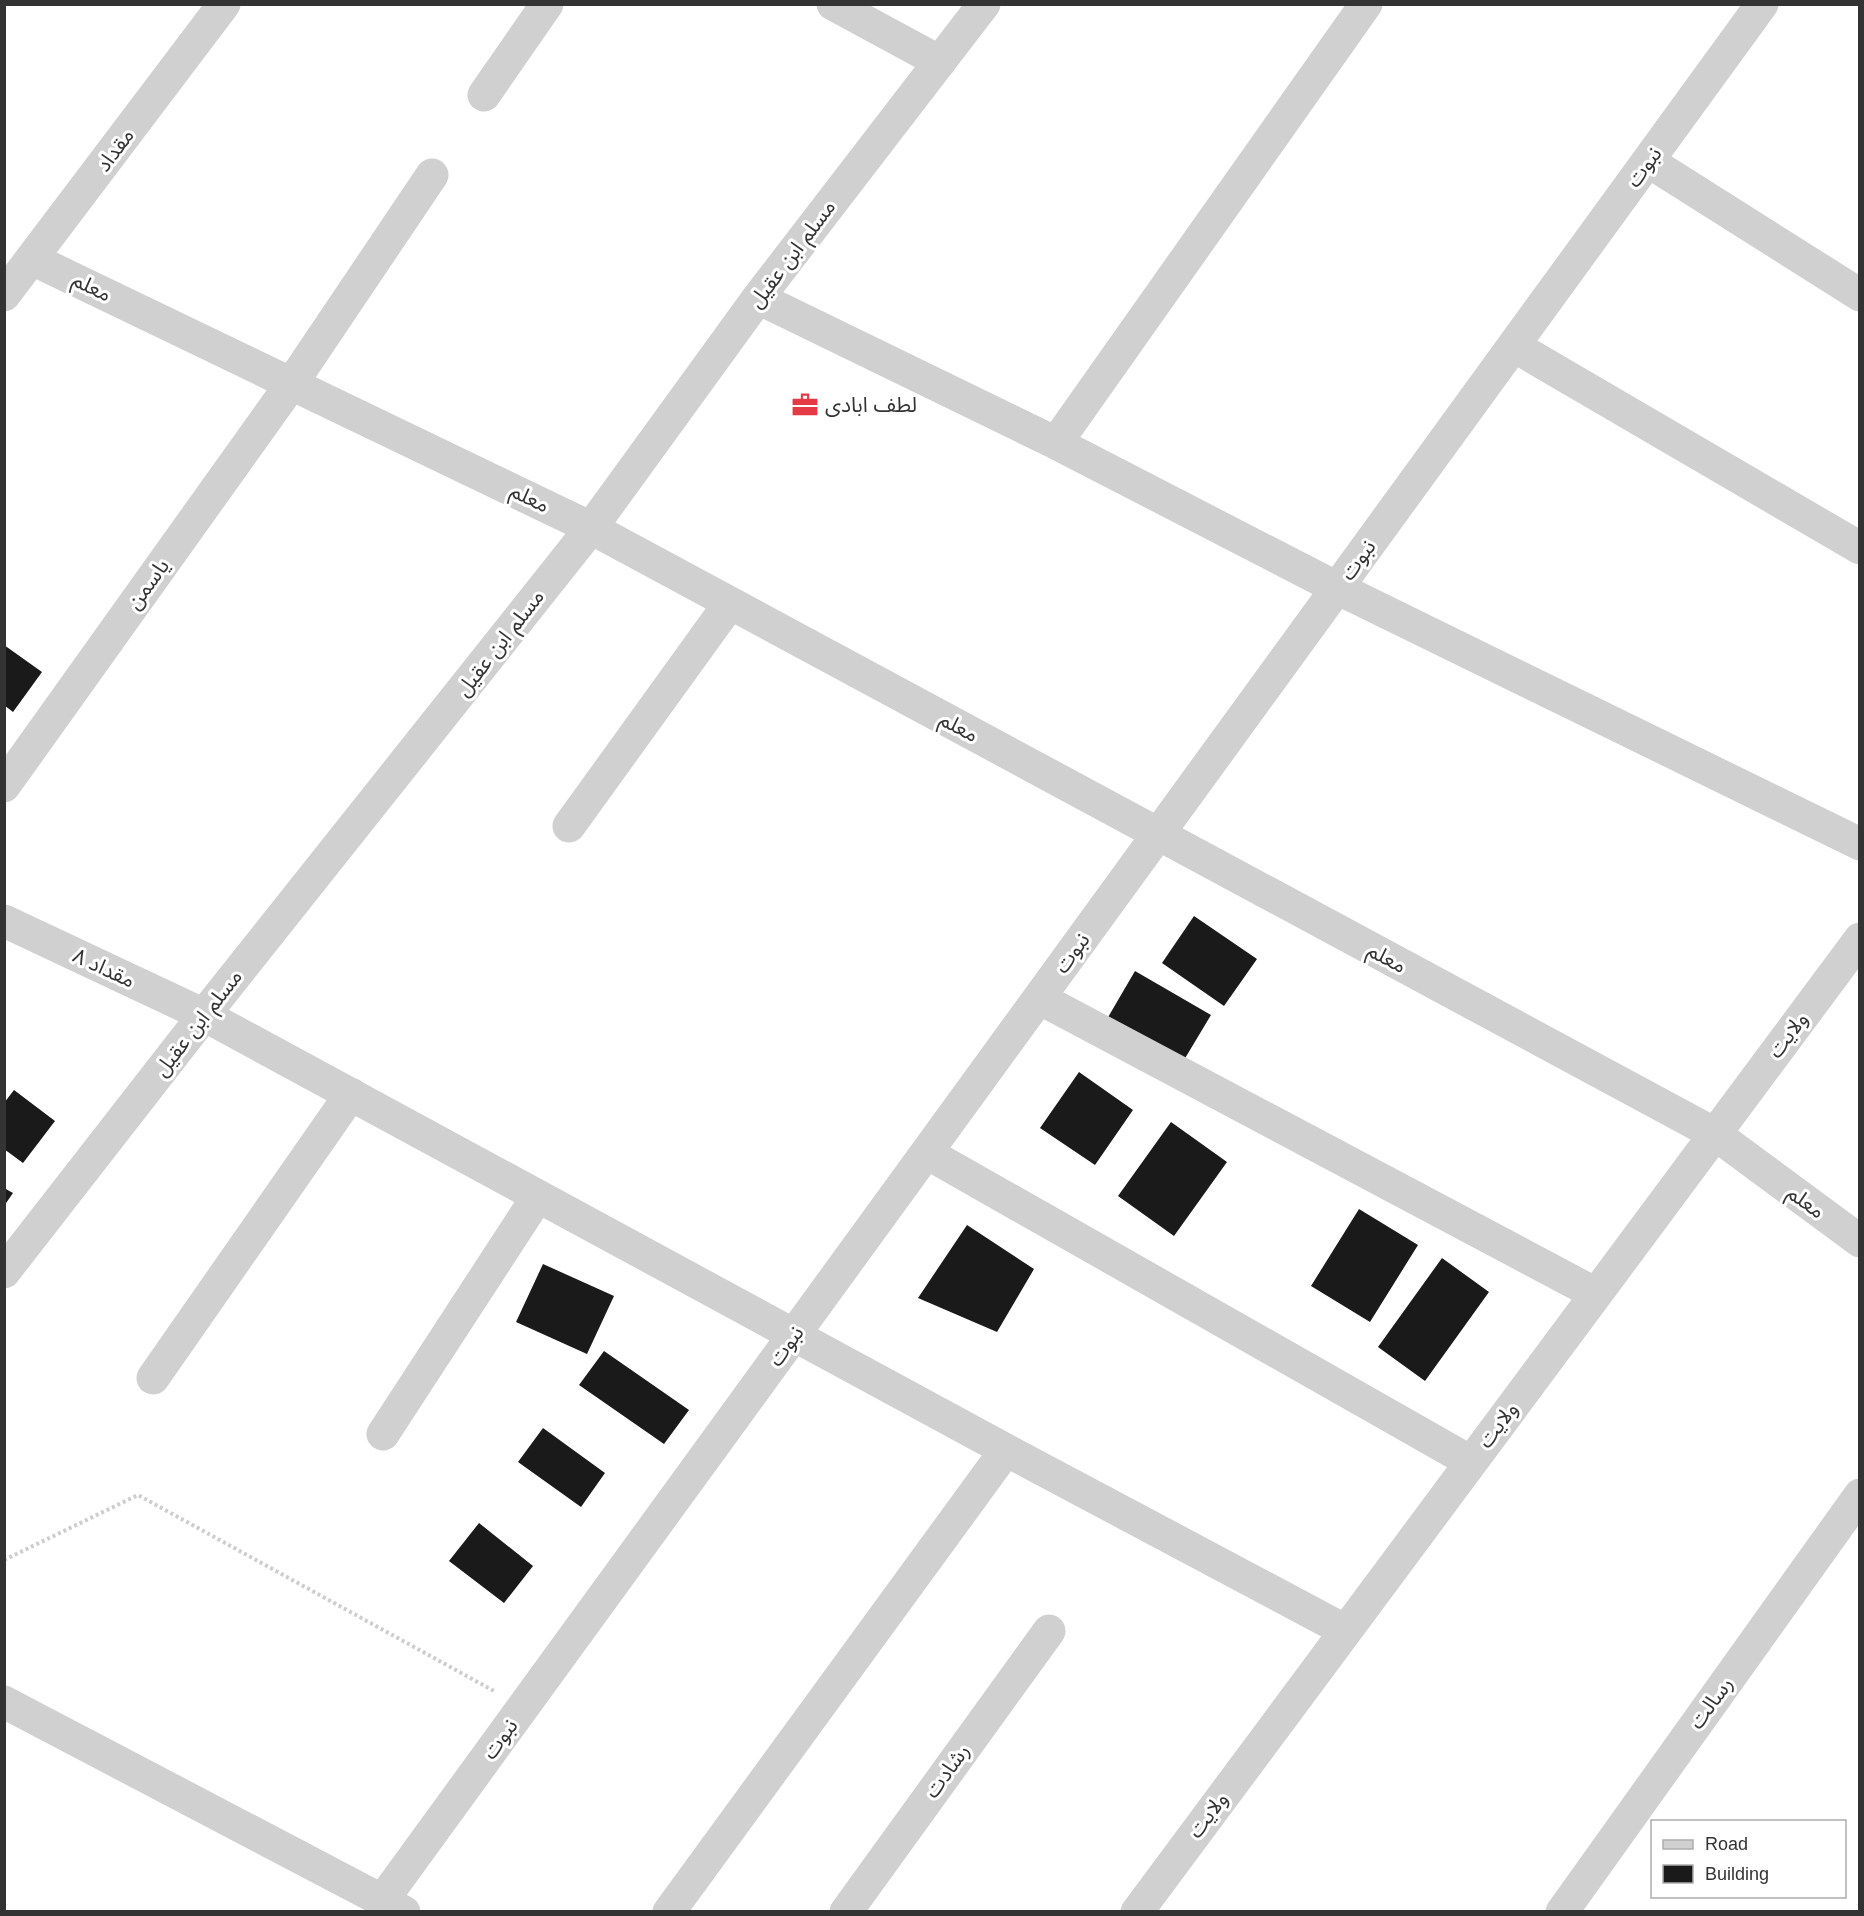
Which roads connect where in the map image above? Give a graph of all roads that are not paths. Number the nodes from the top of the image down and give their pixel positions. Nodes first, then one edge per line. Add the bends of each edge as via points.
1 (224, 4) edge
2 (547, 4) edge
3 (833, 4) edge
4 (984, 4) edge
5 (1366, 4) edge
6 (1762, 4) edge
7 (940, 62) junction
8 (484, 95) dead end
9 (1648, 161) junction
10 (432, 175) dead end
11 (32, 259) junction
12 (4, 295) edge
13 (1860, 295) edge
14 (758, 298) junction
15 (1514, 346) junction
16 (292, 383) junction
17 (1056, 443) junction
18 (591, 528) junction
19 (1860, 548) edge
20 (1338, 588) junction
21 (729, 603) junction
22 (4, 786) edge
23 (569, 826) dead end
24 (1158, 835) junction
25 (1860, 844) edge
26 (4, 921) edge
27 (1860, 939) edge
28 (1039, 998) junction
29 (204, 1015) junction
30 (351, 1094) junction
31 (1715, 1134) junction
32 (927, 1153) junction
33 (538, 1196) junction
34 (1860, 1241) edge
35 (4, 1272) edge
36 (1596, 1294) junction
37 (794, 1335) junction
38 (153, 1378) dead end
39 (383, 1434) dead end
40 (1006, 1450) junction
41 (1471, 1462) junction
42 (1860, 1495) edge
43 (1049, 1631) dead end
44 (1346, 1631) junction
45 (4, 1702) edge
46 (393, 1906) edge
47 (669, 1911) edge
48 (846, 1911) edge
49 (1137, 1911) edge
50 (1562, 1911) edge

1 - 11 street, مقداد
2 - 8 street
3 - 7 street
4 - 7 street, مسلم ابن عقیل
5 - 17 street
6 - 9 street, نبوت
7 - 14 street, مسلم ابن عقیل
9 - 13 street
9 - 15 street, نبوت
10 - 16 street, یاسمن
11 - 12 street, مقداد
11 - 16 street, معلم
14 - 17 street
14 - 18 street, مسلم ابن عقیل
15 - 19 street
15 - 20 street, نبوت
16 - 18 street, معلم
16 - 22 street, یاسمن
17 - 20 street
18 - 21 street, معلم
18 - 29 street, مسلم ابن عقیل
20 - 24 street, نبوت
20 - 25 street
21 - 23 street
21 - 24 street, معلم
24 - 28 street, نبوت
24 - 31 street, معلم
26 - 29 street, مقداد ۸
27 - 31 street, ولایت
28 - 32 street, نبوت
28 - 36 street
29 - 30 street, مقداد ۸
29 - 35 street, مسلم ابن عقیل
30 - 33 street, مقداد ۸
30 - 38 street
31 - 34 street, معلم
31 - 36 street, ولایت
32 - 37 street, نبوت
32 - 41 street
33 - 37 street, مقداد ۸
33 - 39 street
36 - 41 street, ولایت
37 - 40 street, مقداد ۸
37 - 46 street, نبوت via 523,1707
40 - 44 street, مقداد ۸
40 - 47 street
41 - 44 street, ولایت
42 - 50 street, رسالت
43 - 48 street, رشادت
44 - 49 street, ولایت
45 - 46 street

